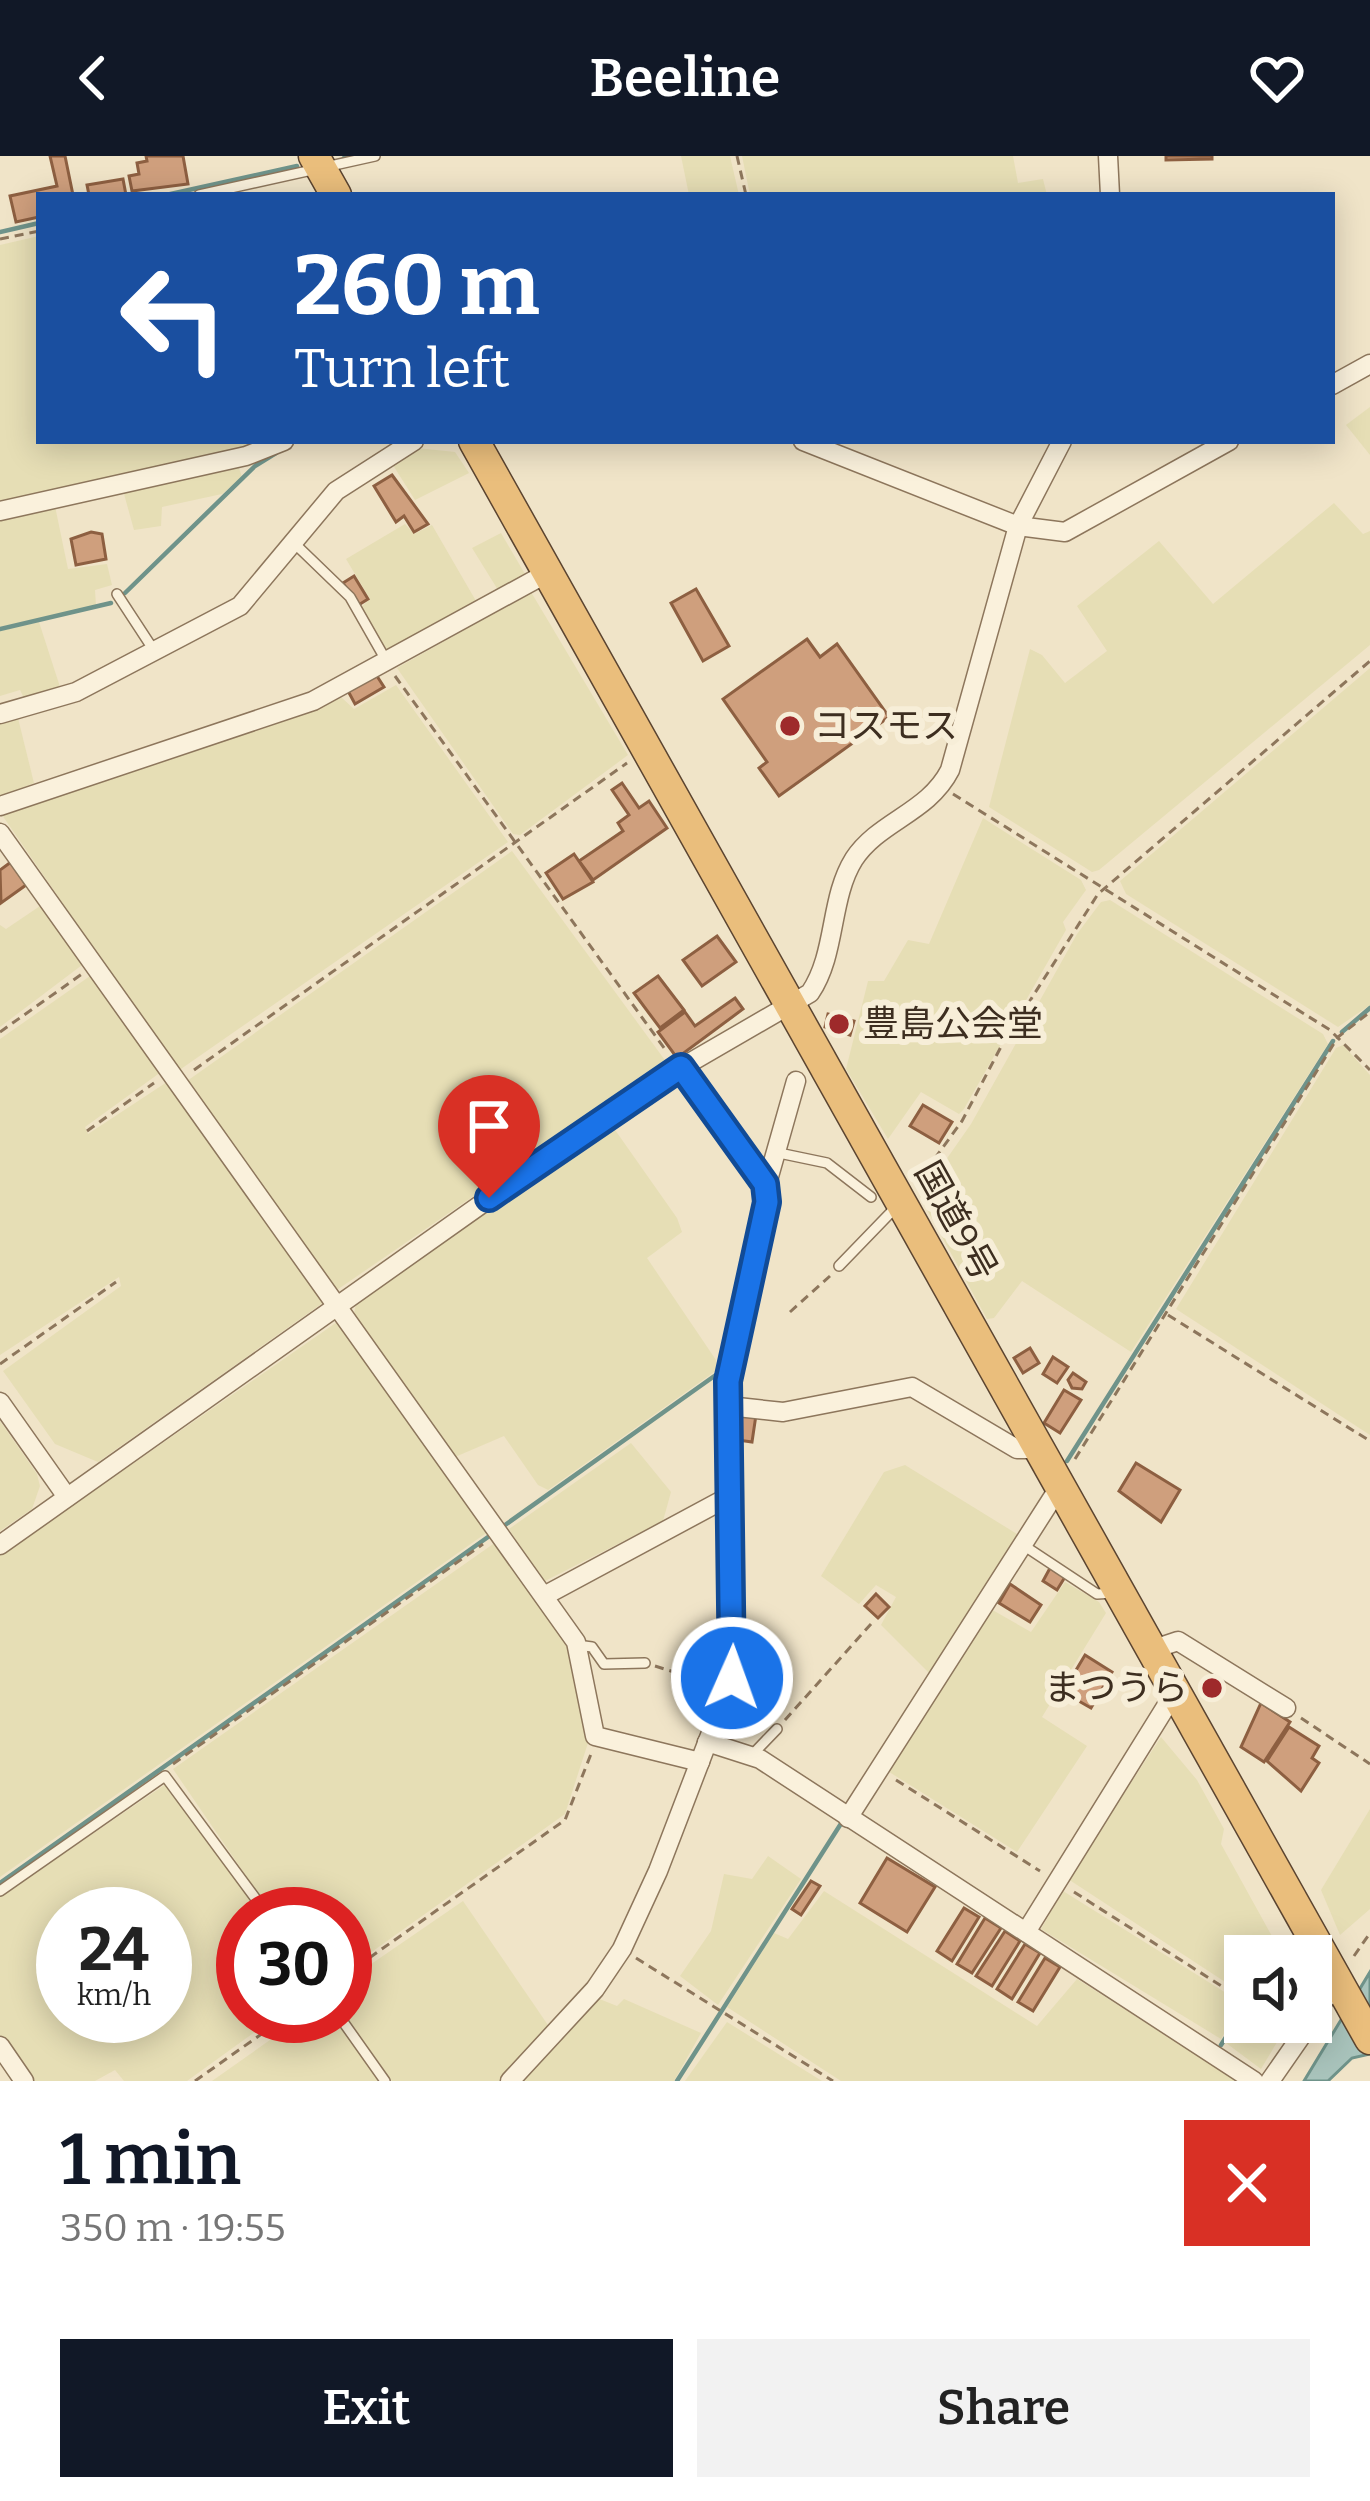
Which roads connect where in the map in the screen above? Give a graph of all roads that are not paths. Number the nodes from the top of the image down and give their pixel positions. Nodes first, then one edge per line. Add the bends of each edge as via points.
1 (375, 156) edge
2 (1108, 156) edge
3 (323, 173) edge
4 (216, 192) edge
5 (1110, 192) edge
6 (1370, 364) edge
7 (1335, 383) edge
8 (276, 444) edge
9 (405, 444) edge
10 (476, 444) edge
11 (810, 444) edge
12 (1060, 444) edge
13 (1224, 444) edge
14 (0, 511) edge
15 (1018, 526) junction
16 (292, 541) junction
17 (548, 572) junction
18 (117, 594) dead end
19 (153, 649) junction
20 (387, 662) junction
21 (0, 714) edge
22 (0, 806) edge
23 (0, 833) edge
24 (789, 1005) junction
25 (680, 1068) junction
26 (796, 1081) dead end
27 (779, 1153) junction
28 (766, 1187) junction
29 (885, 1200) junction
30 (839, 1266) road end
31 (337, 1305) junction
32 (0, 1402) edge
33 (728, 1406) junction
34 (1040, 1449) junction
35 (1060, 1486) junction
36 (730, 1496) junction
37 (67, 1497) junction
38 (0, 1545) edge
39 (1023, 1545) junction
40 (1119, 1591) junction
41 (544, 1596) junction
42 (577, 1645) junction
43 (1151, 1649) junction
44 (645, 1663) road end
45 (1175, 1692) junction
46 (1286, 1708) road end
47 (777, 1730) road end
48 (707, 1742) junction
49 (752, 1755) junction
50 (700, 1762) junction
51 (848, 1818) junction
52 (247, 1887) edge
53 (0, 1891) edge
54 (1026, 1932) junction
55 (1339, 1984) junction
56 (1332, 1994) edge
57 (1370, 2039) edge
58 (358, 2043) edge
59 (1296, 2043) edge
60 (0, 2046) edge
61 (25, 2081) edge
62 (385, 2081) edge
63 (510, 2081) edge
64 (1254, 2081) edge
65 (1270, 2081) edge

1 - 3 lane
2 - 5 street
3 - 4 lane
6 - 7 street
8 - 14 street
9 - 16 street via 336,491
10 - 17 highway, 国道9号
11 - 15 street
12 - 15 street
13 - 15 street via 1065,532
15 - 24 street via 941,787 856,855 824,967 810,993
16 - 19 street via 240,606
16 - 20 lane via 350,598
17 - 20 street
17 - 24 highway, 国道9号
18 - 19 lane
19 - 21 street via 76,692
20 - 22 street via 313,701
23 - 31 street
24 - 25 street
24 - 29 highway, 国道9号
25 - 28 street
25 - 31 street
26 - 27 street
27 - 28 street
27 - 29 lane via 826,1163
28 - 33 street via 735,1329
29 - 30 lane
29 - 34 highway, 国道9号
31 - 37 street
31 - 41 street
32 - 37 street
33 - 34 street via 783,1412 912,1387 1017,1449
33 - 36 street
34 - 35 highway, 国道9号
35 - 39 street
35 - 40 highway, 国道9号
36 - 41 street
36 - 48 street via 735,1643
37 - 38 street
39 - 40 lane via 1097,1594
39 - 51 street
40 - 43 highway, 国道9号
41 - 42 street
42 - 44 lane via 592,1647 604,1664
42 - 50 street via 597,1738
43 - 45 highway, 国道9号
43 - 46 street via 1178,1641
45 - 54 street
45 - 55 highway, 国道9号
47 - 49 lane
48 - 49 street
48 - 50 street
49 - 51 street
50 - 63 street via 622,1949
51 - 54 street
52 - 53 lane via 165,1775
54 - 64 street
55 - 56 street
55 - 57 highway, 国道9号
58 - 62 lane
59 - 65 street
60 - 61 street

